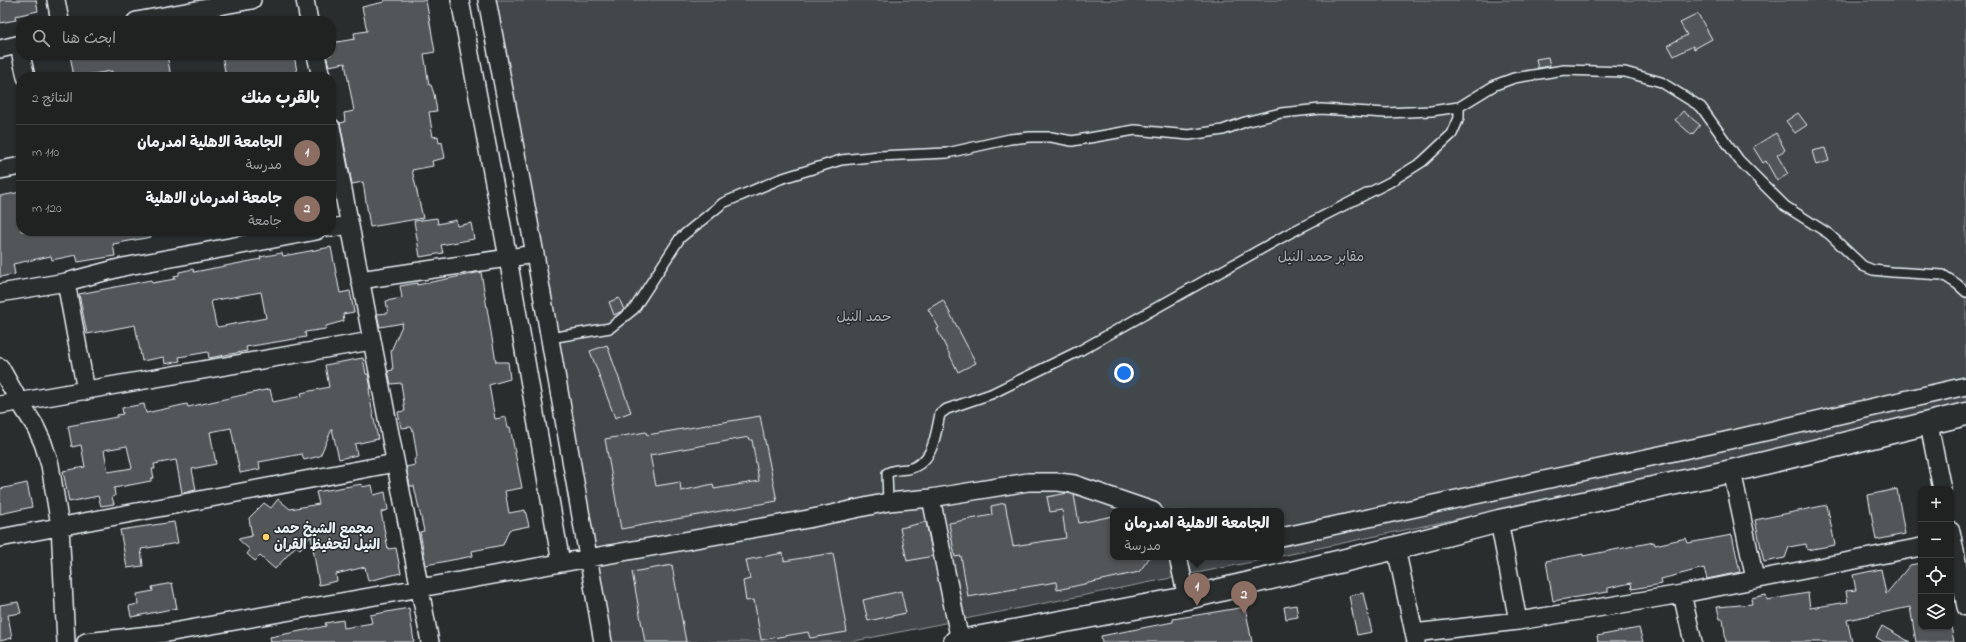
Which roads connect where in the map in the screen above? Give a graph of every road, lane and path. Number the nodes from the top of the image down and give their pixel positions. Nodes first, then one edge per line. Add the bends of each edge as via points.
1 (56, 0) edge
2 (252, 0) edge
3 (305, 0) edge
4 (460, 0) edge
5 (487, 0) edge
6 (59, 16) edge
7 (164, 16) edge
8 (308, 16) edge
9 (0, 49) edge
10 (16, 49) edge
11 (23, 60) edge
12 (317, 60) edge
13 (25, 72) edge
14 (320, 72) edge
15 (1459, 107) junction
16 (336, 154) edge
17 (16, 167) edge
18 (0, 170) edge
19 (349, 225) junction
20 (336, 227) edge
21 (289, 236) edge
22 (535, 254) junction
23 (508, 258) junction
24 (360, 280) junction
25 (66, 282) junction
26 (1966, 292) edge
27 (0, 293) edge
28 (550, 338) junction
29 (371, 341) junction
30 (0, 367) edge
31 (1966, 386) edge
32 (86, 391) junction
33 (19, 401) junction
34 (0, 405) edge
35 (1966, 414) edge
36 (1929, 425) junction
37 (395, 463) junction
38 (1732, 470) junction
39 (1941, 486) edge
40 (931, 498) junction
41 (888, 502) junction
42 (1144, 508) edge
43 (1499, 521) junction
44 (60, 526) junction
45 (1284, 536) edge
46 (0, 538) edge
47 (1955, 538) edge
48 (1396, 548) junction
49 (1918, 548) edge
50 (588, 558) junction
51 (1179, 560) edge
52 (560, 563) junction
53 (1755, 579) junction
54 (420, 588) junction
55 (1682, 594) junction
56 (1187, 598) junction
57 (1966, 607) edge
58 (1518, 621) junction
59 (1415, 637) edge
60 (66, 642) edge
61 (86, 642) edge
62 (430, 642) edge
63 (603, 642) edge
64 (957, 642) edge
65 (1693, 642) edge

1 - 6 street
2 - 7 street
3 - 8 street
4 - 23 street
5 - 22 street
9 - 10 street
11 - 13 street
12 - 14 street
15 - 26 lane via 1495,85 1514,78 1564,70 1625,72 1661,82 1701,107 1739,160 1785,206 1828,234 1863,266 1892,272 1943,275
15 - 28 lane via 1407,113 1321,110 1281,113 1223,130 1189,135 1136,130 1072,141 1030,137 947,153 841,160 780,179 723,203 680,238 634,309 610,328
15 - 41 lane via 1459,118 1452,134 1422,162 1390,182 1288,234 1081,350 990,394 947,409 940,414 929,455 919,465 887,473
16 - 19 street
17 - 18 street
19 - 20 street
19 - 24 street
21 - 25 street via 123,267
22 - 23 street
22 - 28 street
23 - 24 street
23 - 52 street
24 - 29 street
25 - 27 street
25 - 32 street
28 - 50 street
29 - 32 street
29 - 37 street
30 - 33 street
31 - 45 street
32 - 33 street
33 - 34 street
33 - 44 street via 44,443
35 - 36 street
36 - 38 street
36 - 39 street
37 - 44 street
37 - 54 street
38 - 43 street
38 - 53 street
40 - 41 street
40 - 42 street via 1028,482 1058,482 1074,484
40 - 64 street
41 - 50 street via 808,519
43 - 48 street
43 - 58 street
44 - 46 street
44 - 60 street
47 - 57 street
48 - 56 street
48 - 59 street
49 - 53 street
50 - 52 street
50 - 63 street
51 - 56 street
52 - 54 street
53 - 55 street
54 - 61 street via 167,633
54 - 62 street
55 - 58 street
55 - 65 street
56 - 64 street
58 - 59 street

